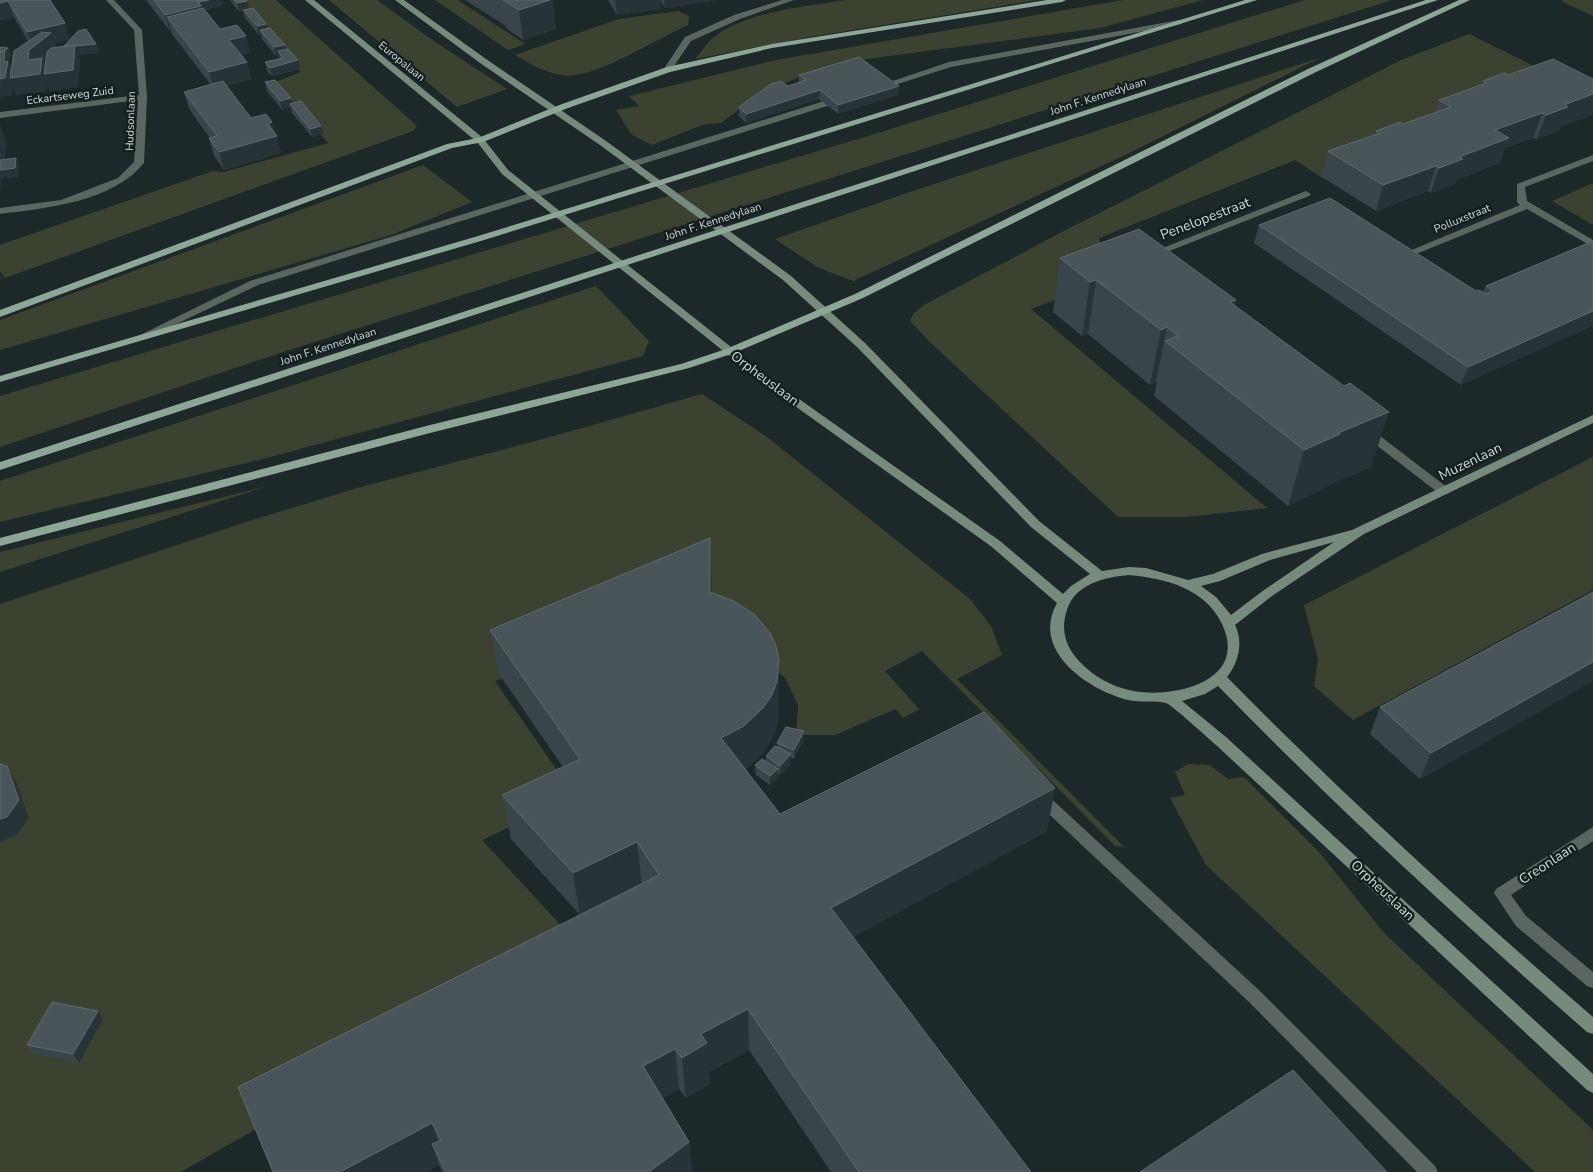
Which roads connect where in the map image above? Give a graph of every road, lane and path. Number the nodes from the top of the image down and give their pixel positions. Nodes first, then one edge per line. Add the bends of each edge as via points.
1 (110, 0) edge
2 (309, 0) edge
3 (399, 0) edge
4 (790, 0) edge
5 (1062, 0) edge
6 (1253, 0) edge
7 (1434, 0) edge
8 (1466, 0) edge
9 (1184, 22) junction
10 (667, 70) junction
11 (865, 91) edge
12 (143, 97) junction
13 (848, 97) edge
14 (557, 110) junction
15 (0, 115) edge
16 (480, 140) junction
17 (1593, 158) edge
18 (1306, 194) dead end
19 (1528, 205) junction
20 (0, 212) edge
21 (1593, 244) edge
22 (1406, 254) edge
23 (1137, 260) edge
24 (825, 310) junction
25 (0, 314) edge
26 (134, 341) junction
27 (730, 351) junction
28 (0, 379) edge
29 (1593, 418) edge
30 (1357, 424) edge
31 (0, 466) edge
32 (1444, 491) junction
33 (1360, 531) junction
34 (0, 542) edge
35 (1100, 576) junction
36 (1189, 584) junction
37 (1063, 602) junction
38 (1229, 623) junction
39 (1219, 678) junction
40 (1170, 698) junction
41 (1028, 785) edge
42 (1593, 833) edge
43 (1593, 981) edge
44 (1593, 1027) edge
45 (1593, 1085) edge
46 (1429, 1172) edge

1 - 12 street, Hudsonlaan via 138,30
2 - 16 main road, Europalaan
3 - 14 main road
4 - 10 street via 737,17 688,39
5 - 10 main road via 772,46
6 - 9 main road
7 - 31 main road, John F. Kennedylaan
8 - 24 main road via 1314,70
9 - 11 street via 949,65
9 - 26 main road
10 - 14 main road
12 - 15 street, Eckartseweg Zuid
12 - 20 street, Hudsonlaan via 139,163 121,180 63,203
13 - 26 street via 254,283
14 - 16 main road
14 - 24 main road via 787,278
16 - 25 main road via 450,146
16 - 27 main road, Orpheuslaan via 505,172
17 - 19 street via 1520,186 1522,202
18 - 23 street, Penelopestraat
19 - 21 street
19 - 22 street, Polluxstraat
24 - 27 main road
24 - 35 main road via 1035,524
26 - 28 main road
27 - 34 main road via 685,366
27 - 37 main road, Orpheuslaan via 771,384 1008,553
29 - 32 main road, Muzenlaan
30 - 32 street
32 - 33 main road, Muzenlaan
33 - 36 main road, Muzenlaan via 1266,557 1216,578
33 - 38 main road, Muzenlaan
35 - 36 main road via 1121,571 1144,571
35 - 37 main road via 1084,582
36 - 38 main road via 1206,595
37 - 40 main road via 1056,623 1058,635 1068,658 1078,669 1120,692
38 - 39 main road via 1233,652
39 - 40 main road via 1190,694
39 - 44 main road via 1455,906
40 - 45 main road, Orpheuslaan via 1227,746
41 - 46 street via 1254,997
42 - 43 street, Creonlaan via 1501,893 1521,921

